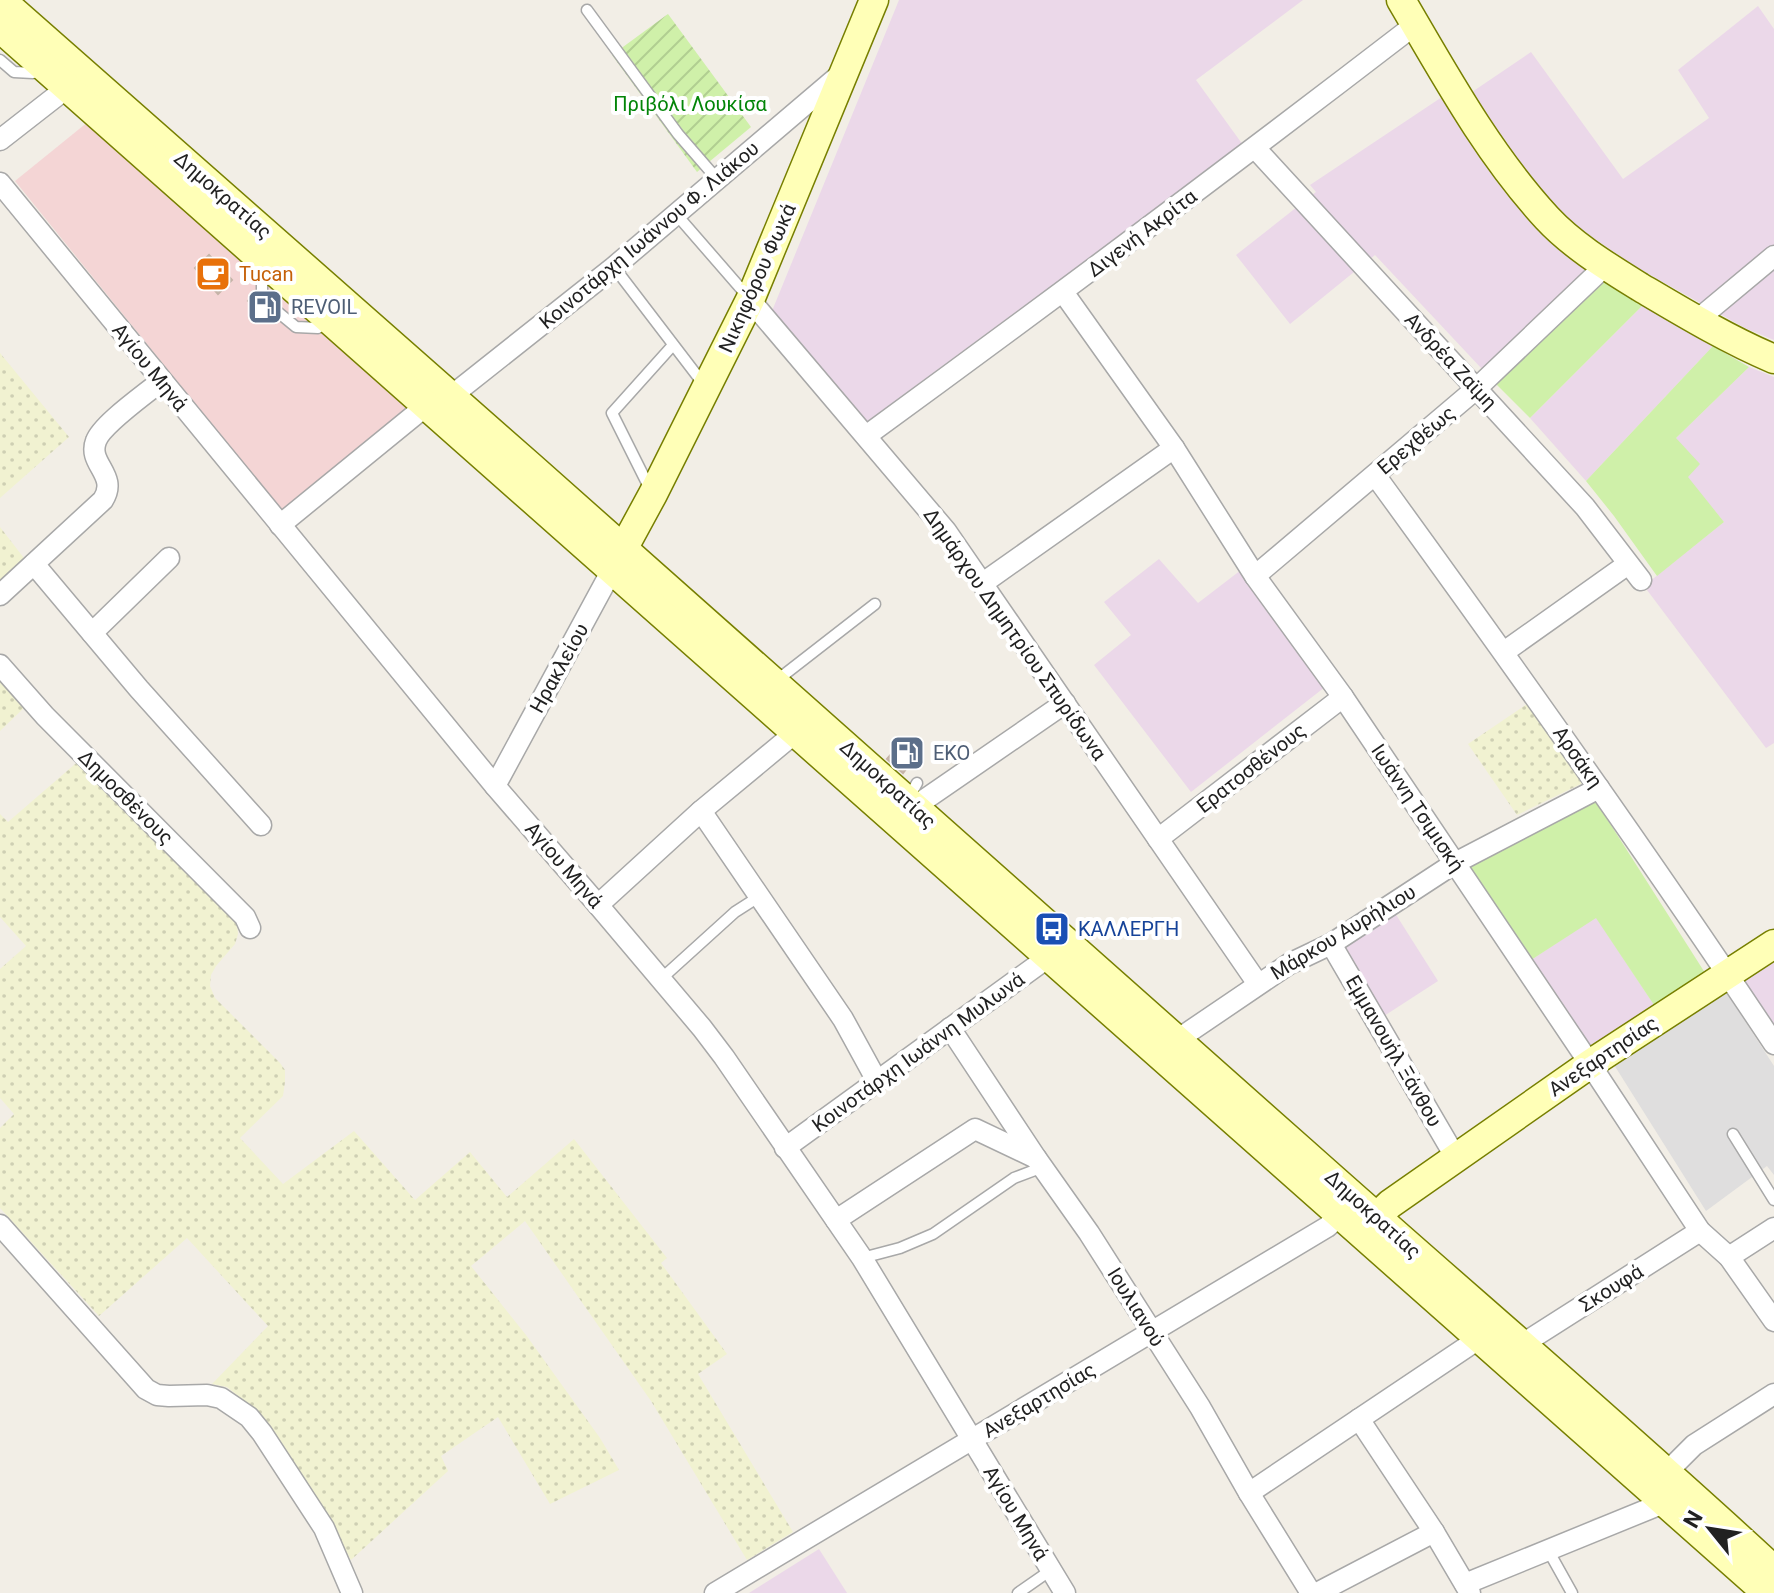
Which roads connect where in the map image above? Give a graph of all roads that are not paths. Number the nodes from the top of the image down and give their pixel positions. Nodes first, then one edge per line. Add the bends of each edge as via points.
1 (1, 0) edge
2 (874, 0) edge
3 (1401, 0) edge
4 (587, 10) dead end
5 (1416, 24) junction
6 (0, 28) edge
7 (0, 60) edge
8 (845, 70) junction
9 (33, 73) dead end
10 (68, 87) junction
11 (131, 129) junction
12 (0, 140) edge
13 (1255, 148) junction
14 (717, 179) junction
15 (0, 183) edge
16 (676, 214) junction
17 (1774, 256) edge
18 (1606, 265) junction
19 (614, 267) junction
20 (262, 285) dead end
21 (1063, 292) junction
22 (750, 300) junction
23 (1696, 321) junction
24 (318, 328) dead end
25 (673, 345) junction
26 (1774, 359) edge
27 (161, 381) junction
28 (706, 388) junction
29 (1477, 388) junction
30 (438, 401) junction
31 (866, 436) junction
32 (1174, 448) junction
33 (1375, 475) junction
34 (653, 494) junction
35 (280, 525) junction
36 (169, 558) dead end
37 (618, 559) junction
38 (34, 564) junction
39 (1628, 564) junction
40 (1255, 576) junction
41 (1641, 580) dead end
42 (983, 583) junction
43 (0, 595) edge
44 (875, 604) dead end
45 (92, 633) junction
46 (1504, 652) junction
47 (0, 665) edge
48 (774, 683) junction
49 (1343, 697) junction
50 (1065, 703) junction
51 (795, 733) junction
52 (495, 786) junction
53 (1599, 788) junction
54 (913, 797) junction
55 (701, 811) junction
56 (261, 825) dead end
57 (1158, 839) junction
58 (1455, 863) junction
59 (760, 896) junction
60 (598, 905) junction
61 (250, 928) dead end
62 (1331, 944) junction
63 (1774, 944) edge
64 (1050, 956) junction
65 (1727, 973) junction
66 (661, 979) junction
67 (1258, 984) junction
68 (950, 1028) junction
69 (1177, 1040) junction
70 (1774, 1044) edge
71 (1590, 1064) junction
72 (877, 1081) junction
73 (1733, 1134) dead end
74 (785, 1148) junction
75 (1456, 1158) junction
76 (1040, 1162) junction
77 (1774, 1200) edge
78 (1359, 1216) junction
79 (836, 1220) junction
80 (0, 1225) edge
81 (1774, 1228) edge
82 (1700, 1231) junction
83 (1729, 1257) junction
84 (862, 1258) junction
85 (1774, 1321) edge
86 (1153, 1332) junction
87 (1480, 1338) junction
88 (1521, 1345) junction
89 (1774, 1394) edge
90 (1359, 1419) junction
91 (972, 1440) junction
92 (1667, 1472) junction
93 (1249, 1493) junction
94 (1666, 1502) junction
95 (1434, 1532) junction
96 (1548, 1550) junction
97 (1051, 1570) junction
98 (1774, 1570) edge
99 (1467, 1589) edge
100 (352, 1593) edge
101 (715, 1593) edge
102 (1018, 1593) edge
103 (1065, 1593) edge
104 (1311, 1593) edge
105 (1317, 1593) edge
106 (1572, 1593) edge
107 (1767, 1593) edge

1 - 11 main road, Δημοκρατίας
2 - 8 main road, Νικηφόρου Φωκά
3 - 5 main road
4 - 14 lane
5 - 13 street, Διγενή Ακρίτα
5 - 18 main road via 1523,191 1568,238
6 - 10 main road, Δημοκρατίας
7 - 9 lane via 14,72
8 - 14 street, Κοινοτάρχη Ιωάννου Φ. Λιάκου
8 - 22 main road, Νικηφόρου Φωκά
10 - 11 main road, Δημοκρατίας
10 - 12 street
11 - 30 main road, Δημοκρατίας
13 - 21 street, Διγενή Ακρίτα
13 - 29 street, Ανδρέα Ζαϊμη
14 - 16 street, Κοινοτάρχη Ιωάννου Φ. Λιάκου
15 - 27 street, Αγίου Μηνά
16 - 19 street, Κοινοτάρχη Ιωάννου Φ. Λιάκου
16 - 22 lane
17 - 23 street
18 - 23 main road
18 - 29 street, Ερεχθέως
19 - 25 lane
19 - 30 street, Κοινοτάρχη Ιωάννου Φ. Λιάκου
20 - 24 lane via 262,299 296,327
21 - 31 street, Διγενή Ακρίτα
21 - 32 street, Ιωάννη Τσιμισκή
22 - 28 main road, Νικηφόρου Φωκά
22 - 31 street, Δημάρχου Δημητρίου Σπυρίδωνα
23 - 26 main road
25 - 28 lane
25 - 34 lane via 612,413
27 - 35 street, Αγίου Μηνά
27 - 38 street via 94,444 95,459 108,481 103,500
28 - 34 main road, Νικηφόρου Φωκά
29 - 33 street, Ερεχθέως
29 - 39 street, Ανδρέα Ζαϊμη via 1585,507
30 - 35 street, Κοινοτάρχη Ιωάννου Φ. Λιάκου
30 - 37 main road, Δημοκρατίας
31 - 42 street, Δημάρχου Δημητρίου Σπυρίδωνα
32 - 40 street, Ιωάννη Τσιμισκή
32 - 42 street
33 - 40 street, Ερεχθέως
33 - 46 street, Αρσάκη
34 - 37 main road, Νικηφόρου Φωκά
35 - 52 street, Αγίου Μηνά
36 - 45 street
37 - 48 main road, Δημοκρατίας
37 - 51 main road, Δημοκρατίας
37 - 52 street, Ηρακλείου
38 - 43 street
38 - 45 street
39 - 41 street, Ανδρέα Ζαϊμη
39 - 46 street
40 - 49 street, Ιωάννη Τσιμισκή
42 - 50 street, Δημάρχου Δημητρίου Σπυρίδωνα
44 - 48 lane
45 - 56 street
46 - 53 street, Αρσάκη
47 - 61 street, Δημοσθένους
48 - 54 main road, Δημοκρατίας
49 - 57 street, Ερατοσθένους
49 - 58 street, Ιωάννη Τσιμισκή
50 - 54 street
50 - 57 street, Δημάρχου Δημητρίου Σπυρίδωνα
51 - 55 street
51 - 64 main road, Δημοκρατίας
52 - 60 street, Αγίου Μηνά
53 - 58 street, Μάρκου Αυρήλιου
53 - 65 street, Αρσάκη
54 - 69 main road, Δημοκρατίας
55 - 59 street
55 - 60 street
57 - 67 street, Δημάρχου Δημητρίου Σπυρίδωνα
58 - 62 street, Μάρκου Αυρήλιου
58 - 71 street, Ιωάννη Τσιμισκή
59 - 66 lane
59 - 72 street via 843,1019
60 - 66 street, Αγίου Μηνά
62 - 67 street, Μάρκου Αυρήλιου
62 - 75 street, Εμμανουήλ Ξάνθου
63 - 65 main road, Ανεξαρτησίας
64 - 68 street, Κοινοτάρχη Ιωάννη Μυλωνά
64 - 78 main road, Δημοκρατίας
65 - 70 street, Αρσάκη
65 - 71 main road, Ανεξαρτησίας
66 - 74 street, Αγίου Μηνά via 724,1057
67 - 69 street, Μάρκου Αυρήλιου
68 - 72 street, Κοινοτάρχη Ιωάννη Μυλωνά
68 - 76 street, Ιουλιανού
69 - 78 main road, Δημοκρατίας
71 - 75 main road, Ανεξαρτησίας
71 - 82 street, Ιωάννη Τσιμισκή
72 - 74 street, Κοινοτάρχη Ιωάννη Μυλωνά
73 - 77 lane
74 - 79 street, Αγίου Μηνά
75 - 78 main road, Ανεξαρτησίας via 1390,1204
76 - 79 street via 975,1129
76 - 84 lane via 933,1234
76 - 86 street, Ιουλιανού
78 - 86 street, Ανεξαρτησίας via 1327,1227
78 - 87 main road, Δημοκρατίας
78 - 88 main road, Δημοκρατίας
79 - 84 street, Αγίου Μηνά
80 - 100 street via 146,1389 157,1395 221,1398 249,1417 324,1528
81 - 83 street
82 - 83 street, Ιωάννη Τσιμισκή
82 - 88 street, Σκουφά
83 - 85 street, Ιωάννη Τσιμισκή
84 - 91 street, Αγίου Μηνά
86 - 91 street, Ανεξαρτησίας
86 - 93 street, Ιουλιανού
87 - 90 street
87 - 94 main road, Δημοκρατίας
88 - 92 main road, Δημοκρατίας
89 - 92 street via 1694,1445
90 - 93 street
90 - 95 street
91 - 97 street, Αγίου Μηνά
91 - 101 street, Ανεξαρτησίας
92 - 98 main road, Δημοκρατίας
93 - 104 street, Ιουλιανού
94 - 96 street
94 - 107 main road, Δημοκρατίας
95 - 99 street
95 - 105 street
96 - 99 street
96 - 106 lane
97 - 102 lane
97 - 103 street, Αγίου Μηνά

